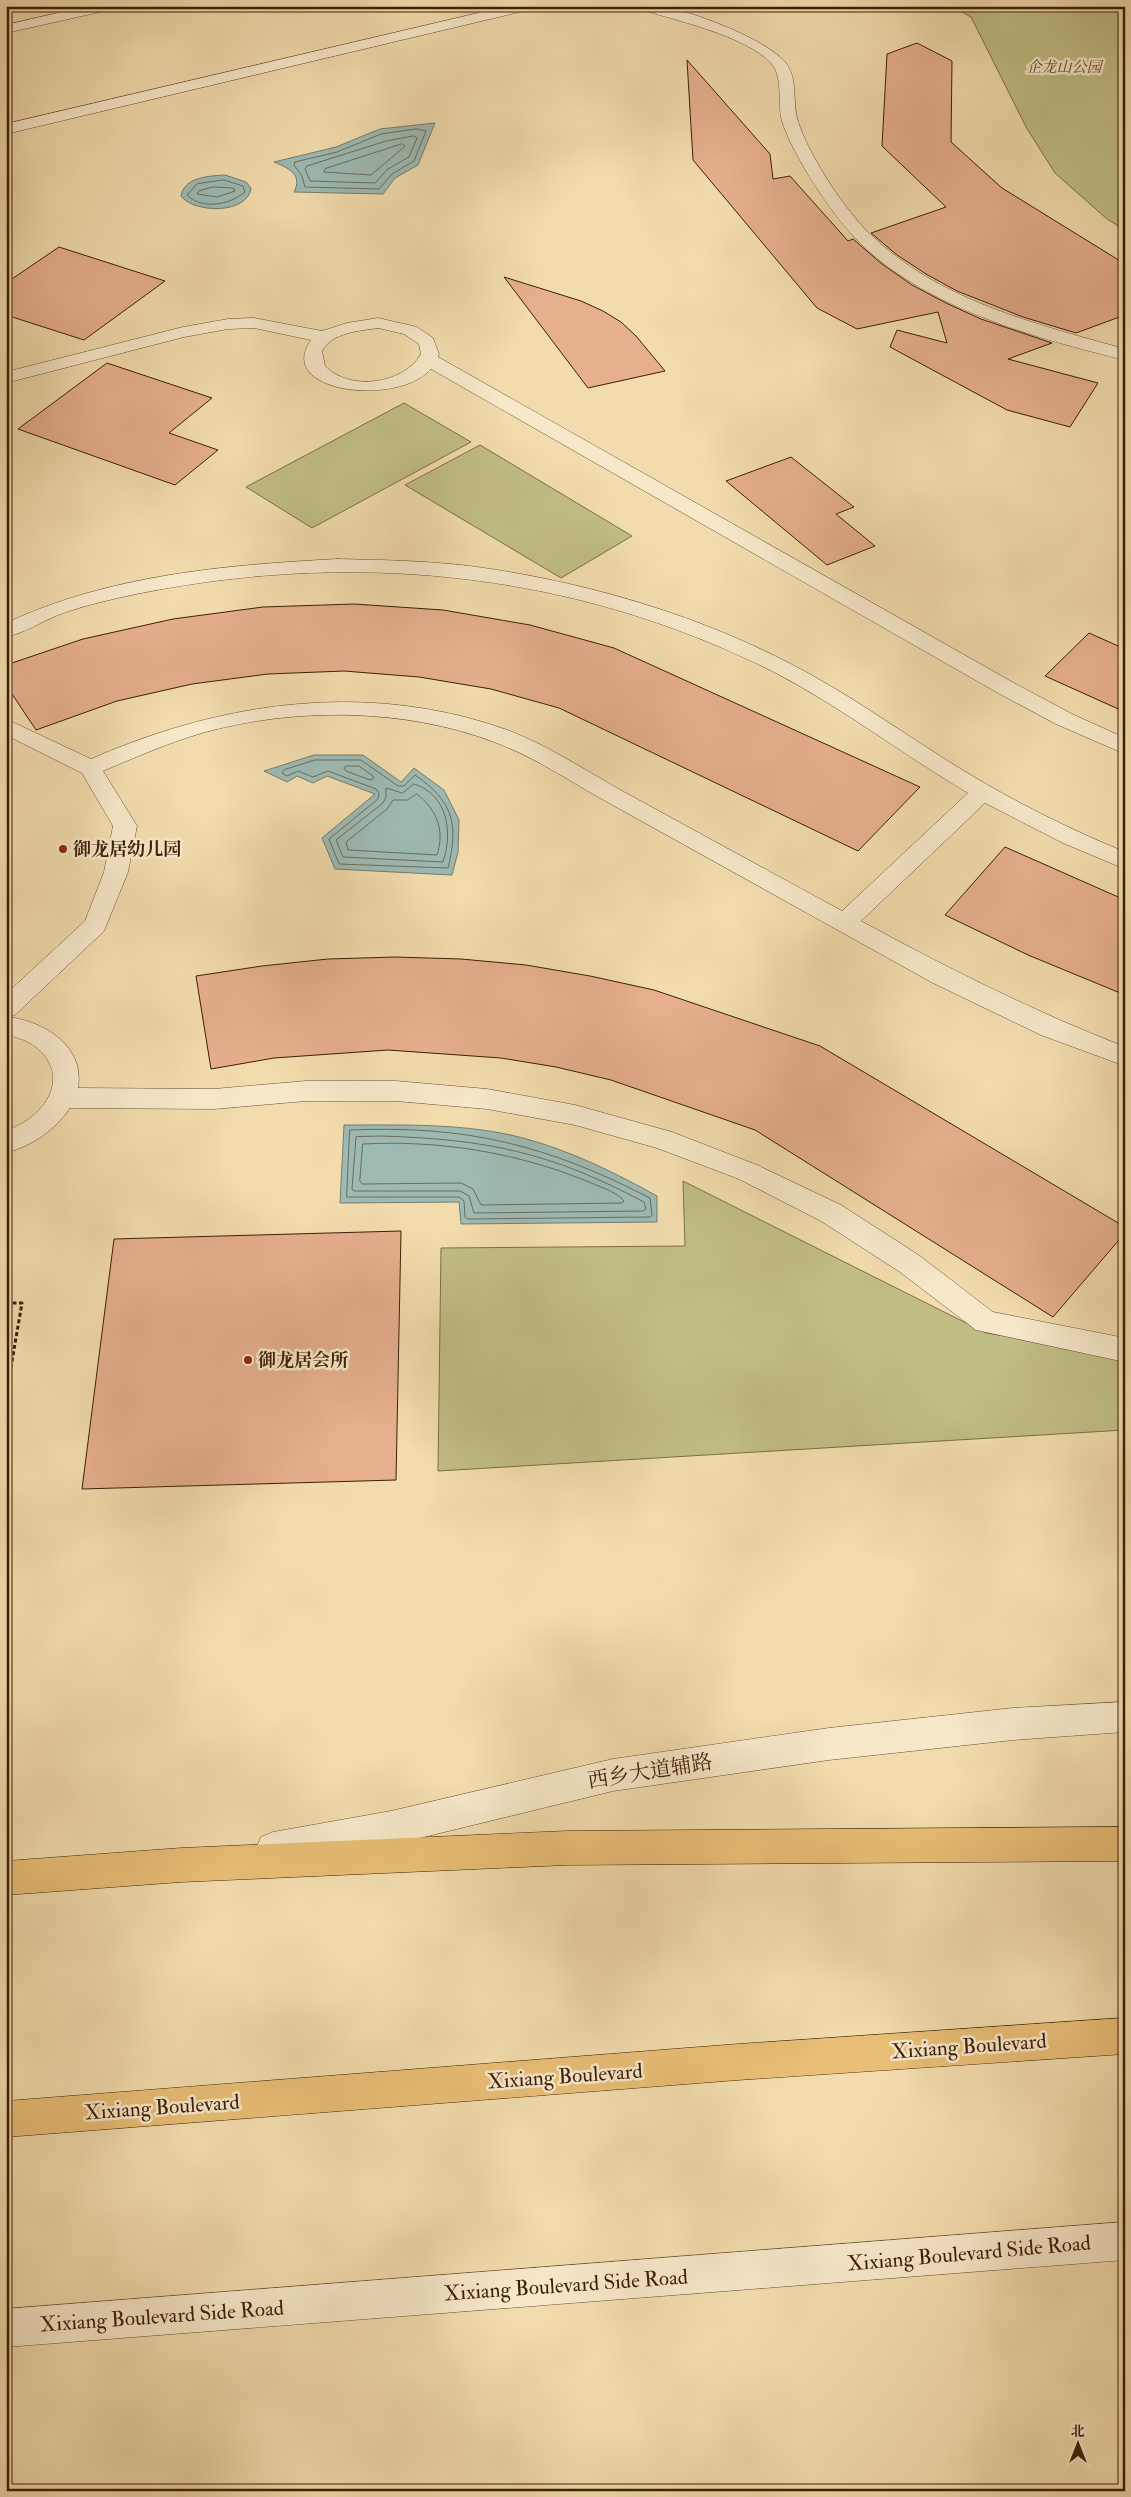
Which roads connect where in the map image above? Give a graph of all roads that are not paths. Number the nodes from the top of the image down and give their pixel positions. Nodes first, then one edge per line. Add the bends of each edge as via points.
1 (109, 6) edge
2 (528, 6) edge
3 (644, 6) edge
4 (6, 29) edge
5 (6, 128) edge
6 (324, 337) junction
7 (1125, 355) edge
8 (430, 360) junction
9 (6, 378) edge
10 (6, 631) edge
11 (6, 726) edge
12 (1125, 747) edge
13 (90, 768) junction
14 (983, 792) junction
15 (1125, 861) edge
16 (844, 924) junction
17 (6, 1009) edge
18 (6, 1026) edge
19 (1125, 1057) edge
20 (62, 1098) junction
21 (6, 1143) edge
22 (1125, 1350) edge
23 (1125, 1717) edge
24 (1125, 1844) edge
25 (181, 1865) junction
26 (6, 1878) edge
27 (1125, 2036) edge
28 (6, 2120) edge
29 (1125, 2241) edge
30 (6, 2328) edge

1 - 4 street
2 - 5 street
3 - 7 street via 746,39 776,59 786,78 789,118 810,164 841,211 863,237 894,263 978,309 1030,328
6 - 8 street via 350,326 378,323 399,326 424,337 430,348
6 - 8 street via 312,356 322,374 336,381 370,386 391,384 409,378
6 - 9 street via 254,323 228,324 183,332
8 - 12 street via 1006,688
10 - 14 street via 66,605 214,574 365,565 439,568 512,577 584,592 654,612 720,638 783,669
11 - 13 street
13 - 16 street via 153,741 219,722 288,711 357,710 424,716 488,732 547,756
13 - 17 street via 125,826 116,872 96,925
14 - 15 street via 1059,834
14 - 16 street
16 - 19 street via 942,977 1050,1028
18 - 20 street via 36,1033 53,1044 64,1060 67,1078
20 - 21 street via 49,1116 30,1132
20 - 22 street via 214,1099 306,1091 396,1091 487,1098 575,1115 663,1139 748,1172 831,1213 910,1264 986,1322
23 - 25 street, 西乡大道辅路 via 1013,1724 839,1743 613,1775 391,1828
24 - 25 main road via 567,1848
25 - 26 main road
27 - 28 main road, Xixiang Boulevard
29 - 30 street, Xixiang Boulevard Side Road

